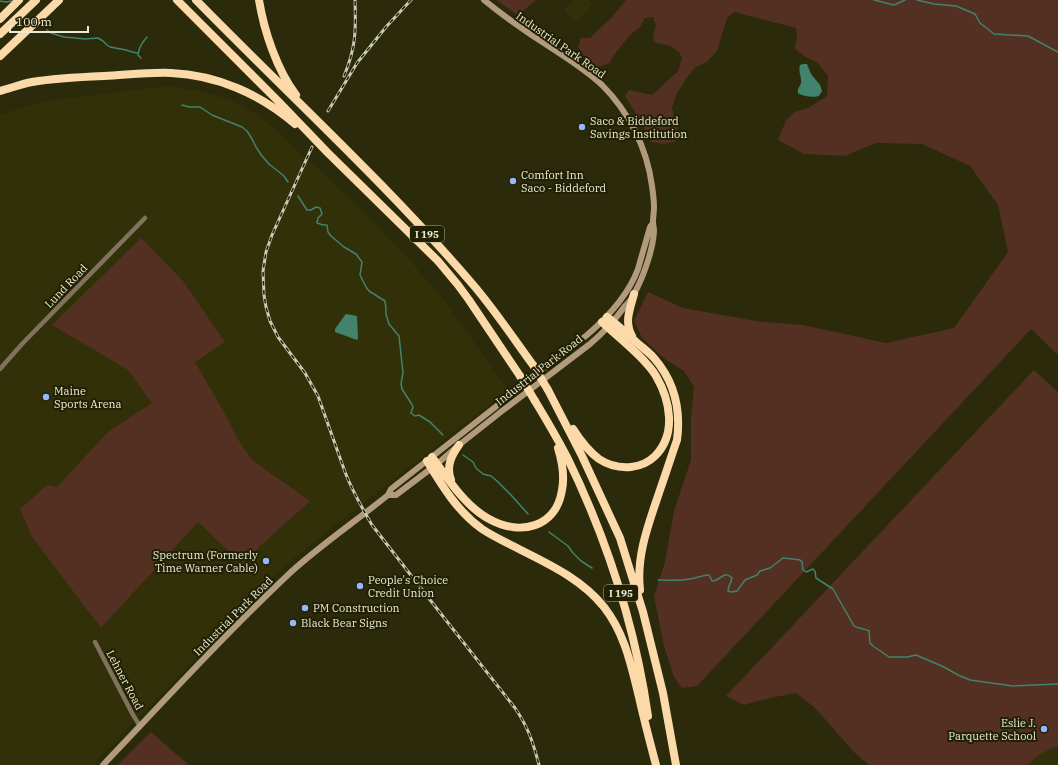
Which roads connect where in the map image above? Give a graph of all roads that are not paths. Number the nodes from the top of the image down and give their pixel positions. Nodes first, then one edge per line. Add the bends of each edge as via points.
1 (36, 0) edge
2 (59, 0) edge
3 (177, 0) edge
4 (196, 0) edge
5 (259, 0) edge
6 (484, 0) edge
7 (18, 1) edge
8 (0, 19) edge
9 (0, 34) edge
10 (0, 56) edge
11 (0, 91) edge
12 (310, 113) junction
13 (328, 153) junction
14 (145, 218) dead end
15 (653, 223) junction
16 (634, 294) junction
17 (608, 322) junction
18 (637, 343) junction
19 (0, 369) edge
20 (548, 390) junction
21 (553, 432) junction
22 (459, 445) junction
23 (431, 463) junction
24 (457, 490) junction
25 (643, 612) junction
26 (95, 642) dead end
27 (140, 726) junction
28 (103, 765) edge
29 (656, 765) edge
30 (676, 765) edge

1 - 9 highway
2 - 10 highway
3 - 13 highway
4 - 12 highway
5 - 12 highway via 264,26 276,58 293,91
6 - 15 main road, Industrial Park Road via 587,73 618,102 631,122 647,159 654,207
7 - 8 highway
11 - 13 highway via 32,82 74,77 161,73 205,77 243,90 269,104
12 - 20 highway, I 195, bridge via 410,214 470,282 514,338
13 - 21 highway, I 195, bridge via 443,267 469,300 520,376
14 - 19 street, Lund Road
15 - 16 main road, Industrial Park Road via 650,254
15 - 17 main road, Industrial Park Road via 638,268
16 - 17 main road, Industrial Park Road
16 - 18 highway via 628,326
17 - 18 highway
17 - 20 highway via 652,370 664,392 669,413 669,429 659,452 652,459 635,467 624,468 599,459 581,441
17 - 22 main road, Industrial Park Road via 590,344
17 - 23 main road, Industrial Park Road via 587,336
18 - 25 highway via 653,358 667,377 676,403 678,422 674,448 642,547 639,581
20 - 25 highway, I 195 via 620,538
21 - 24 highway via 562,463 562,490 554,511 541,522 526,528 501,524 476,510
21 - 29 highway, I 195 via 592,512 621,594 646,696
22 - 23 main road, Industrial Park Road
22 - 24 highway via 449,464 450,476
23 - 24 highway
23 - 27 main road, Industrial Park Road via 391,489 388,495 291,573
23 - 29 highway via 436,478 474,523 569,576 589,591 605,608 619,632 629,657
25 - 30 highway, I 195 via 663,693
26 - 27 street, Lehner Road
27 - 28 main road, Industrial Park Road

